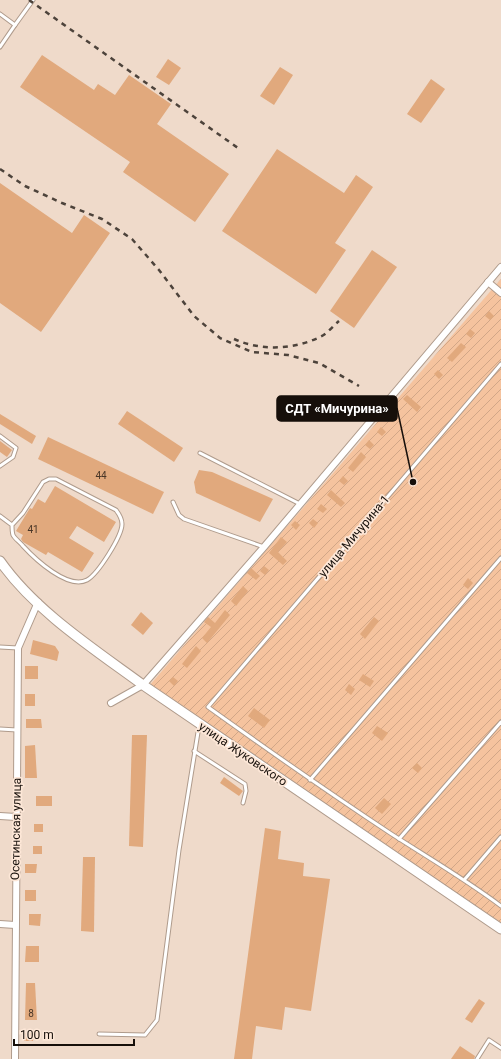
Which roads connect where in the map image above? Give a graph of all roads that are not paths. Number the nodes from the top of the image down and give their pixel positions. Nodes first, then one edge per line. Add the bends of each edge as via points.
1 (33, 0) edge
2 (0, 14) edge
3 (15, 24) junction
4 (0, 47) edge
5 (501, 267) edge
6 (488, 282) junction
7 (501, 293) edge
8 (501, 364) edge
9 (0, 436) edge
10 (200, 453) dead end
11 (0, 466) edge
12 (173, 502) dead end
13 (300, 504) junction
14 (0, 516) edge
15 (12, 526) junction
16 (264, 547) junction
17 (501, 558) edge
18 (0, 561) edge
19 (38, 602) junction
20 (0, 647) edge
21 (18, 648) junction
22 (143, 685) junction
23 (111, 703) dead end
24 (501, 722) edge
25 (199, 724) junction
26 (0, 729) edge
27 (17, 730) junction
28 (194, 751) junction
29 (310, 780) junction
30 (243, 803) dead end
31 (0, 816) edge
32 (16, 817) junction
33 (501, 837) edge
34 (399, 839) junction
35 (465, 879) junction
36 (501, 906) edge
37 (0, 924) edge
38 (15, 925) junction
39 (501, 929) edge
40 (99, 1034) dead end
41 (501, 1048) edge
42 (15, 1059) edge
43 (477, 1059) edge

1 - 3 lane
2 - 3 lane
3 - 4 lane
5 - 6 street
6 - 7 street
6 - 13 street
8 - 29 lane, улица Мичурина-1 via 208,708
9 - 11 lane via 16,448 13,457
10 - 13 lane
12 - 16 lane via 179,515 184,519
13 - 16 street
14 - 15 lane
15 - 15 lane via 13,535 36,559 55,573 72,581 79,581 87,580 95,573 111,550 122,524 121,516 116,510 56,479 49,479 42,482 24,513
16 - 22 street
17 - 29 lane
18 - 19 main road, улица Жуковского via 13,579
19 - 21 street, Осетинская улица
19 - 22 main road, улица Жуковского via 90,646
20 - 21 lane
21 - 27 street, Осетинская улица
22 - 23 street
22 - 25 main road, улица Жуковского
24 - 34 lane
25 - 28 lane
25 - 39 main road, улица Жуковского
26 - 27 lane
27 - 32 street, Осетинская улица
28 - 30 lane via 245,784
28 - 40 lane via 157,1020 145,1035
29 - 34 lane
31 - 32 street
32 - 38 street, Осетинская улица
33 - 35 lane
34 - 35 lane
35 - 36 lane
37 - 38 street
38 - 42 street, Осетинская улица
41 - 43 lane via 489,1040

